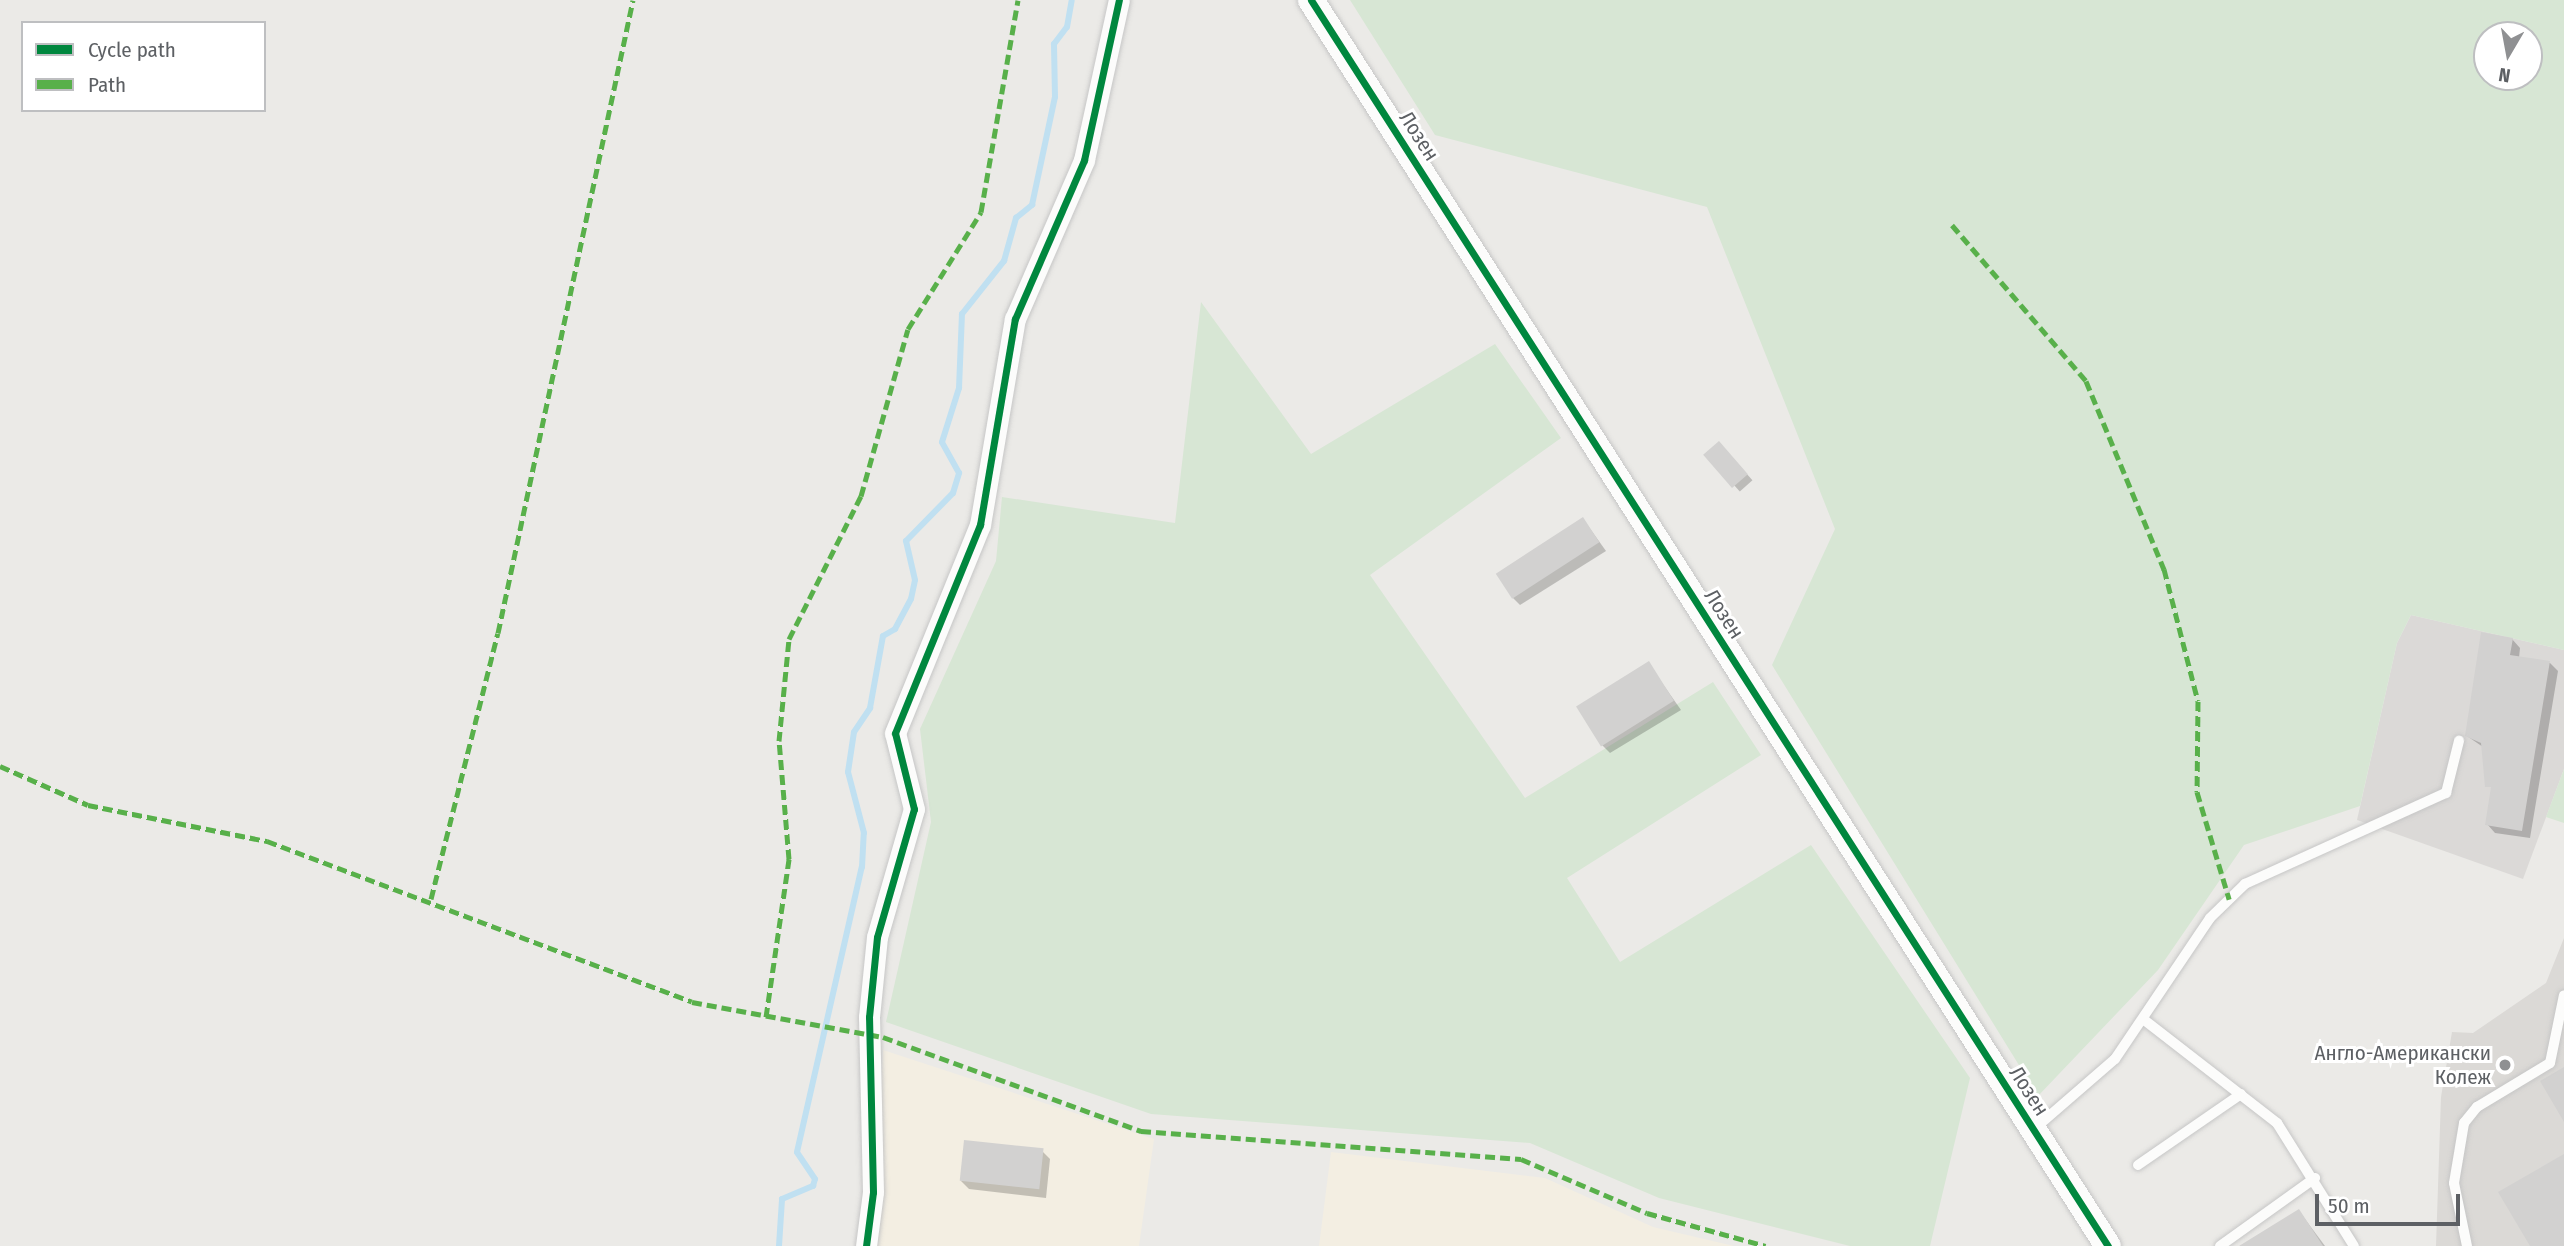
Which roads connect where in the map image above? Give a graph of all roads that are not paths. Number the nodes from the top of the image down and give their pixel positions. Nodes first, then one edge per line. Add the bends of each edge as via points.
1 (1119, 0) edge
2 (1311, 0) edge
3 (2459, 741) dead end
4 (2564, 995) edge
5 (2143, 1020) junction
6 (2241, 1094) junction
7 (2033, 1130) junction
8 (2138, 1165) dead end
9 (2315, 1178) junction
10 (866, 1246) edge
11 (2108, 1246) edge
12 (2220, 1246) edge
13 (2354, 1246) edge
14 (2468, 1246) edge

1 - 10 street via 1084,160 1015,319 980,525 895,733 915,809 877,937 869,1017 873,1192
2 - 7 street, Лозен
3 - 5 lane via 2446,793 2245,884 2210,918
4 - 14 lane via 2550,1063 2477,1107 2464,1122 2454,1183
5 - 6 lane
5 - 7 lane via 2115,1059
6 - 8 lane
6 - 9 lane via 2277,1123
7 - 11 street, Лозен
9 - 12 lane
9 - 13 lane

